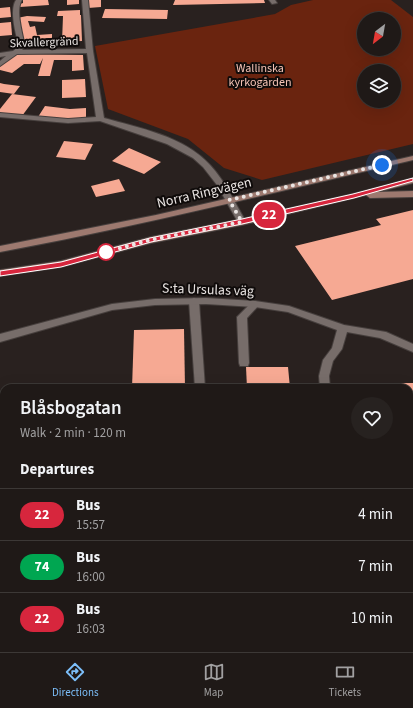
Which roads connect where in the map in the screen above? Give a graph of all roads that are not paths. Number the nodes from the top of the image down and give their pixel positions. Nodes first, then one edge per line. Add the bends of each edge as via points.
1 (19, 0) edge
2 (85, 0) edge
3 (90, 51) junction
4 (17, 52) junction
5 (0, 55) edge
6 (0, 64) edge
7 (0, 115) edge
8 (100, 119) junction
9 (413, 158) edge
10 (413, 180) edge
11 (413, 194) edge
12 (354, 196) junction
13 (229, 200) junction
14 (242, 222) junction
15 (0, 249) edge
16 (0, 273) edge
17 (194, 301) junction
18 (255, 304) junction
19 (343, 328) junction
20 (0, 338) edge
21 (413, 348) edge
22 (244, 363) dead end
23 (200, 384) edge
24 (325, 384) edge

1 - 4 street via 16,4 17,25 22,47
2 - 3 street
3 - 4 street, Skvallergränd
3 - 8 street
4 - 5 street, Skvallergränd
4 - 6 street
7 - 8 street via 68,121
8 - 13 street via 173,143 187,151 206,165
9 - 13 main road, Norra Ringvägen
10 - 12 main road
11 - 12 main road
12 - 14 main road
13 - 14 street
13 - 15 main road, Norra Ringvägen
14 - 16 main road via 150,240 61,264
17 - 18 street, S:ta Ursulas väg
17 - 20 street, S:ta Ursulas väg via 112,307
17 - 23 street
18 - 19 street, S:ta Ursulas väg via 289,309
18 - 22 street via 242,317
19 - 21 street, S:ta Ursulas väg via 382,334
19 - 24 street via 337,349 328,360

